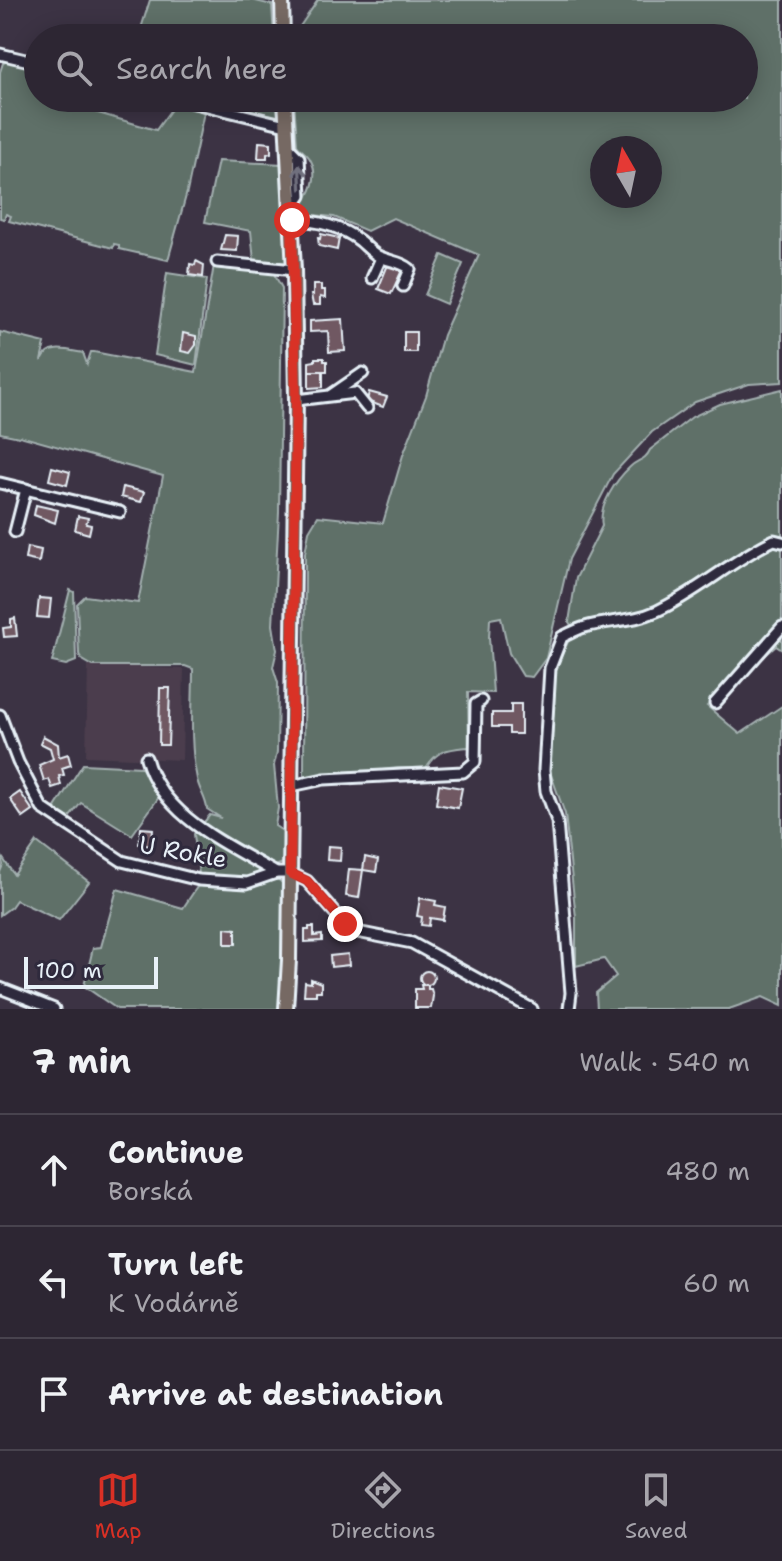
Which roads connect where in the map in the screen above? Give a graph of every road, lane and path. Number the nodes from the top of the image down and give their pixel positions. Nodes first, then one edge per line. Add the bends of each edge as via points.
1 (282, 0) edge
2 (283, 24) edge
3 (0, 54) edge
4 (24, 60) edge
5 (232, 112) edge
6 (286, 112) edge
7 (286, 125) junction
8 (291, 215) junction
9 (381, 258) junction
10 (217, 262) dead end
11 (294, 270) junction
12 (372, 278) dead end
13 (403, 286) dead end
14 (363, 373) dead end
15 (331, 395) junction
16 (296, 400) junction
17 (367, 408) dead end
18 (0, 483) edge
19 (26, 489) junction
20 (120, 512) dead end
21 (15, 532) dead end
22 (782, 542) edge
23 (782, 627) edge
24 (481, 701) dead end
25 (715, 703) dead end
26 (0, 715) edge
27 (146, 758) dead end
28 (291, 786) junction
29 (276, 873) junction
30 (290, 873) junction
31 (289, 960) junction
32 (0, 988) edge
33 (54, 1009) edge
34 (286, 1009) edge
35 (294, 1009) edge
36 (532, 1009) edge
37 (569, 1009) edge

1 - 2 main road
3 - 4 street
5 - 7 street
6 - 7 main road
7 - 8 main road
8 - 9 street via 357,238
8 - 11 main road
9 - 12 street
9 - 13 street via 410,269
10 - 11 street
11 - 16 main road
14 - 15 street
15 - 16 street
15 - 17 street via 355,393
16 - 28 main road
18 - 19 street
19 - 20 street
19 - 21 street
22 - 37 street via 774,540 742,555 657,611 583,627 562,637 550,668 544,770 557,821
23 - 25 street
24 - 28 street via 476,704 475,762 463,772 324,779
26 - 29 street, U Rokle via 42,808 122,861 199,880 247,883
27 - 29 street via 164,798 184,816
28 - 30 main road
29 - 30 street, U Rokle
30 - 31 main road
30 - 36 street via 307,881 357,932 411,946
31 - 34 main road
31 - 35 main road
32 - 33 street

